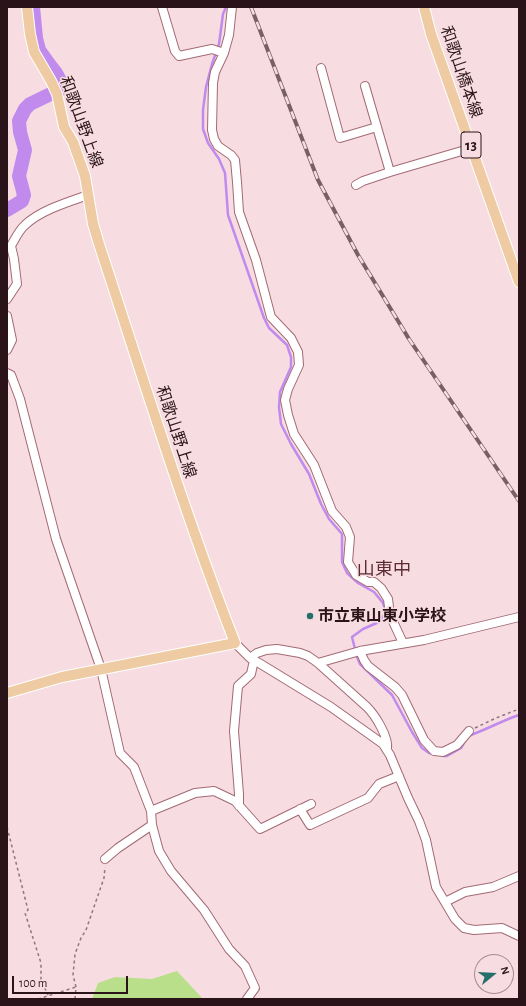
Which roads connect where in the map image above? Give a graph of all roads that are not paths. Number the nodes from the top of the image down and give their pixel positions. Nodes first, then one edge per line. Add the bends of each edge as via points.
1 (27, 7) edge
2 (162, 7) edge
3 (232, 7) edge
4 (424, 7) edge
5 (224, 53) junction
6 (321, 68) dead end
7 (365, 86) dead end
8 (377, 126) junction
9 (472, 148) junction
10 (390, 172) junction
11 (356, 185) dead end
12 (88, 195) junction
13 (519, 282) edge
14 (7, 298) edge
15 (7, 316) edge
16 (7, 350) edge
17 (7, 373) edge
18 (519, 617) edge
19 (235, 643) junction
20 (403, 643) junction
21 (360, 651) junction
22 (252, 659) junction
23 (318, 662) junction
24 (101, 669) junction
25 (7, 693) edge
26 (469, 731) road end
27 (387, 750) junction
28 (399, 776) junction
29 (312, 804) dead end
30 (238, 806) junction
31 (300, 809) junction
32 (152, 810) junction
33 (152, 825) junction
34 (105, 859) road end
35 (519, 876) edge
36 (444, 902) junction
37 (519, 936) edge
38 (247, 999) edge

1 - 12 main road, 和歌山野上線 via 34,52 56,93 64,127 73,142 85,176
2 - 5 street via 175,51 179,56 212,49
3 - 5 street
4 - 9 main road, 和歌山橋本線 / 13 via 431,34
5 - 20 street via 213,83 212,130 218,146 235,160 239,212 256,260 271,317 291,338 298,352 300,365 285,400 288,415 294,434 314,465 332,511 346,527 350,537 348,562 356,575 368,582 374,582 381,588 388,599 390,615
6 - 8 street via 340,138
7 - 8 street
8 - 10 street
9 - 10 street
9 - 13 main road, 和歌山橋本線 / 13
10 - 11 street
12 - 14 street via 62,204 24,226 11,246 17,284
12 - 19 main road, 和歌山野上線 via 98,244 196,537
15 - 16 street via 12,340
17 - 24 street via 20,399 56,539
18 - 20 street
19 - 22 street
19 - 24 main road
20 - 21 street
21 - 23 street
21 - 26 street via 368,666 402,695 424,740 434,751 442,752 456,745
22 - 23 street via 257,653 277,649 300,652
22 - 27 street via 332,708 383,744
22 - 30 street via 251,674 238,686 234,731
23 - 27 street via 374,714 385,735
24 - 25 main road
24 - 32 street via 120,753 134,767
27 - 28 street
28 - 31 street via 379,784 368,798 310,825
28 - 36 street via 426,840 436,887
29 - 31 street
30 - 31 street via 260,829
30 - 32 street via 235,801 214,791 195,793
32 - 33 street
33 - 34 street
33 - 38 street via 159,851 171,871 204,910 229,949 245,966 255,988
35 - 36 street via 493,887 465,892
36 - 37 street via 464,928 502,928

